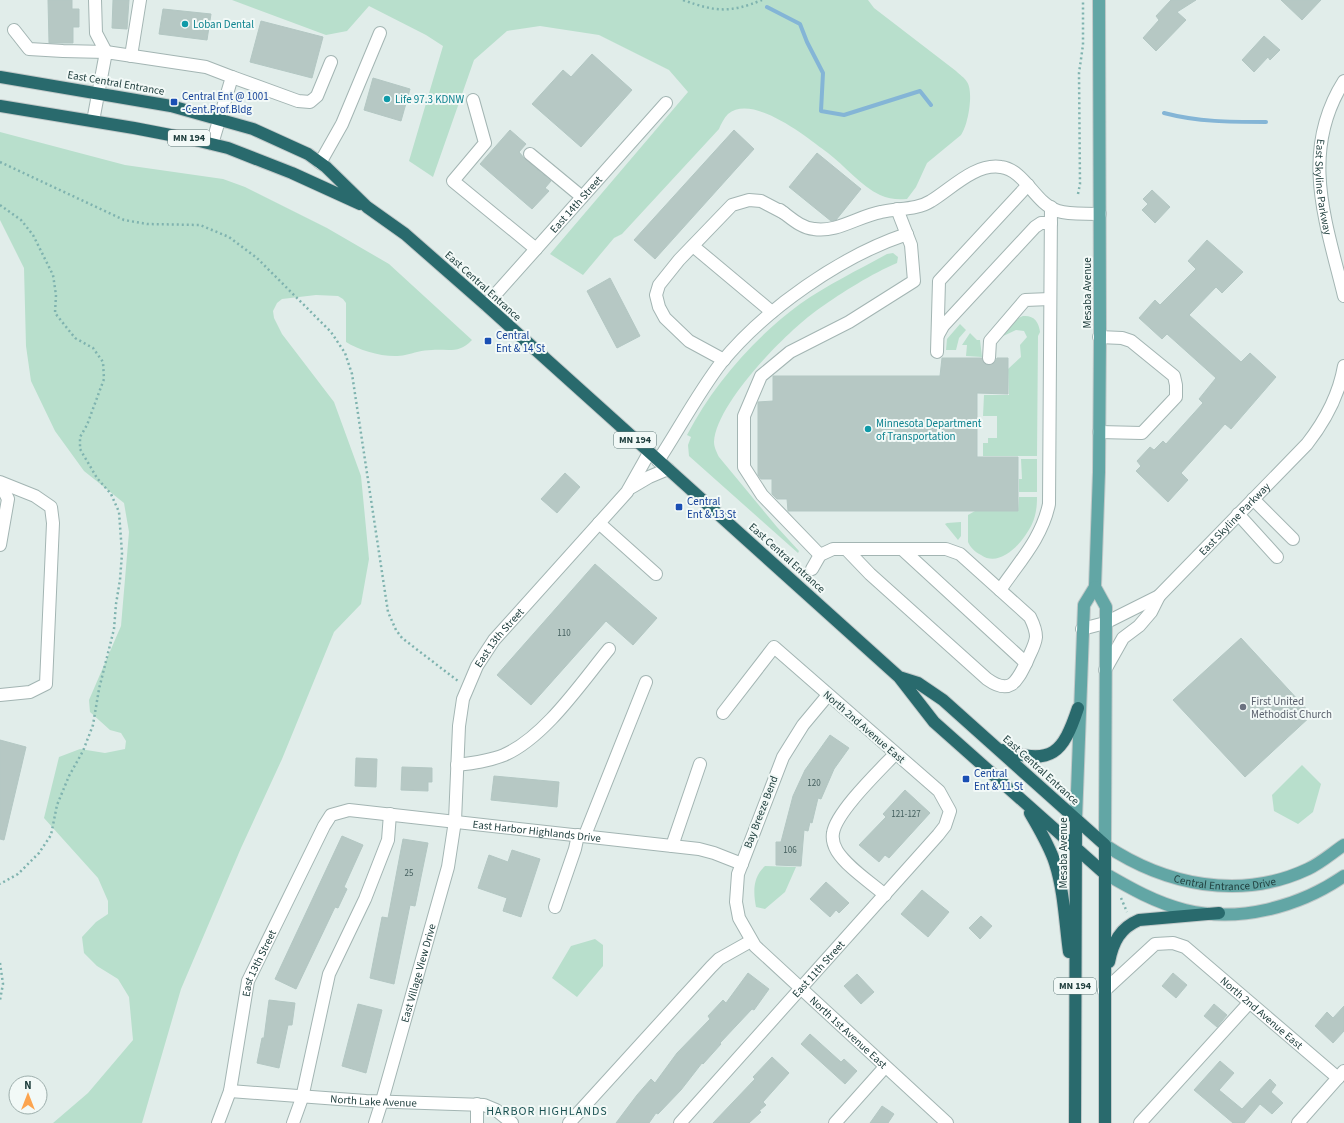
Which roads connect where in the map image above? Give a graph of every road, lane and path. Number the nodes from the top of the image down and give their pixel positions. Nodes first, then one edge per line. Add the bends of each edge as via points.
1 (96, 0) edge
2 (140, 0) edge
3 (683, 0) edge
4 (762, 0) edge
5 (1083, 0) edge
6 (1099, 0) edge
7 (14, 30) dead end
8 (380, 33) dead end
9 (106, 52) junction
10 (131, 56) junction
11 (331, 62) dead end
12 (232, 76) junction
13 (0, 77) edge
14 (1344, 82) edge
15 (98, 94) junction
16 (473, 100) dead end
17 (666, 102) dead end
18 (0, 106) edge
19 (219, 118) junction
20 (93, 121) junction
21 (212, 144) junction
22 (530, 154) dead end
23 (0, 162) edge
24 (320, 163) junction
25 (1028, 185) junction
26 (1078, 194) dead end
27 (582, 197) junction
28 (0, 205) edge
29 (367, 207) junction
30 (1051, 207) junction
31 (897, 209) junction
32 (1100, 214) junction
33 (1051, 223) junction
34 (907, 234) junction
35 (694, 246) junction
36 (536, 249) junction
37 (1344, 296) edge
38 (1050, 299) junction
39 (486, 305) junction
40 (772, 312) junction
41 (938, 336) junction
42 (1100, 337) junction
43 (937, 352) dead end
44 (989, 358) dead end
45 (724, 360) junction
46 (1344, 366) edge
47 (1099, 432) junction
48 (654, 456) junction
49 (668, 469) junction
50 (0, 482) edge
51 (627, 492) junction
52 (1253, 499) junction
53 (1238, 514) junction
54 (599, 523) junction
55 (1293, 539) dead end
56 (0, 545) edge
57 (846, 549) junction
58 (902, 549) junction
59 (820, 555) junction
60 (1277, 557) dead end
61 (812, 569) dead end
62 (656, 574) dead end
63 (1095, 587) junction
64 (1000, 590) junction
65 (1159, 596) junction
66 (1105, 622) junction
67 (1082, 629) junction
68 (609, 650) dead end
69 (1026, 663) junction
70 (1105, 670) junction
71 (899, 677) junction
72 (646, 682) dead end
73 (467, 688) junction
74 (828, 695) junction
75 (0, 696) edge
76 (1078, 708) junction
77 (723, 713) dead end
78 (999, 749) junction
79 (896, 754) junction
80 (700, 764) dead end
81 (457, 765) junction
82 (1023, 802) junction
83 (950, 811) joint
84 (390, 814) junction
85 (332, 815) joint
86 (1076, 818) junction
87 (454, 821) junction
88 (581, 835) junction
89 (1344, 845) edge
90 (672, 846) junction
91 (1105, 846) junction
92 (1076, 849) junction
93 (742, 864) junction
94 (1104, 873) junction
95 (1344, 876) edge
96 (0, 884) edge
97 (885, 894) junction
98 (1121, 898) dead end
99 (555, 907) dead end
100 (1219, 913) junction
101 (1129, 918) dead end
102 (752, 941) junction
103 (0, 963) edge
104 (1104, 986) junction
105 (800, 989) junction
106 (1075, 998) junction
107 (0, 1000) edge
108 (1249, 1003) junction
109 (885, 1067) junction
110 (1341, 1075) edge
111 (230, 1091) junction
112 (302, 1098) junction
113 (382, 1102) junction
114 (477, 1104) junction
115 (218, 1123) edge
116 (293, 1123) edge
117 (375, 1123) edge
118 (477, 1123) edge
119 (512, 1123) edge
120 (569, 1123) edge
121 (680, 1123) edge
122 (835, 1123) edge
123 (948, 1123) edge
124 (1075, 1123) edge
125 (1105, 1123) edge
126 (1140, 1123) edge
127 (1298, 1123) edge

1 - 9 street via 96,33
2 - 10 street
3 - 4 path via 724,11 741,9
5 - 26 path via 1083,46 1079,73
6 - 32 main road, Mesaba Avenue
7 - 9 street via 29,49
8 - 24 street via 342,124
9 - 10 street
9 - 15 street
10 - 12 street via 206,67
11 - 12 street via 317,96 310,102 298,101
12 - 19 street
13 - 15 highway, East Central Entrance / MN 194
14 - 37 street, East Skyline Parkway via 1326,120 1318,178
15 - 19 highway, East Central Entrance / MN 194 via 171,106
15 - 20 street
16 - 36 street via 485,143 453,181
17 - 27 street, East 14th Street
18 - 20 highway, East Central Entrance / MN 194
19 - 21 street
19 - 24 highway, East Central Entrance / MN 194 via 285,142
20 - 21 highway, East Central Entrance / MN 194
21 - 29 highway, East Central Entrance / MN 194 via 264,161
22 - 27 street
23 - 73 path via 124,220 147,224 200,225 224,234 257,258 331,332 345,353 352,374 385,598 390,617 402,638
24 - 29 highway, East Central Entrance / MN 194
25 - 30 street
25 - 31 street via 1012,171 1001,167 989,167 918,207
25 - 41 street via 939,281
27 - 36 street, East 14th Street
28 - 96 path via 21,220 33,235 53,275 55,313 75,338 93,348 103,362 104,379 80,438 80,449 89,466 111,494 119,512 122,553 114,629 93,724 57,805 52,835 18,874
29 - 39 highway, East Central Entrance / MN 194 via 405,234
30 - 32 street via 1057,211
30 - 33 street
31 - 34 street
31 - 35 street via 856,219 837,228 822,230 802,225 761,201 749,200 732,205
32 - 42 main road, Mesaba Avenue
33 - 38 street
33 - 41 street via 1041,223 1035,227 943,326
34 - 40 street, East 13th Street via 887,241 849,261 807,286
34 - 59 street via 911,245 914,281 849,322 790,352 761,376 744,416 744,467 762,495
35 - 40 street
35 - 45 street via 659,285 656,295 659,307 665,318 689,341
36 - 39 street, East 14th Street
38 - 44 street via 1025,300 990,341
38 - 64 street via 1049,504 1046,519 1034,543
39 - 48 highway, East Central Entrance / MN 194
40 - 45 street, East 13th Street
41 - 43 street
42 - 47 main road, Mesaba Avenue
42 - 47 street via 1131,341 1174,376 1177,390 1176,397 1170,405 1142,433
45 - 48 street, East 13th Street
46 - 52 street, East Skyline Parkway via 1337,393 1320,428
47 - 63 main road, Mesaba Avenue
48 - 49 highway, East Central Entrance / MN 194
48 - 51 street, East 13th Street
49 - 51 street, East 13th Street via 643,480
49 - 71 highway, East Central Entrance / MN 194
50 - 56 street via 8,499
50 - 75 street via 36,496 51,507 53,523 46,684 30,692
51 - 54 street, East 13th Street
52 - 53 street, East Skyline Parkway
52 - 55 street
53 - 60 street
53 - 65 street, East Skyline Parkway
54 - 62 street
54 - 73 street, East 13th Street via 494,640 477,666
57 - 58 street
57 - 59 street via 833,549
57 - 69 street via 870,574 996,685 1012,685
58 - 64 street via 946,549 960,554
58 - 69 street
59 - 61 street
63 - 66 main road via 1106,607
63 - 67 main road, Mesaba Avenue via 1084,605
64 - 69 street via 1030,617 1034,626 1036,637
65 - 66 street, East Skyline Parkway
65 - 70 street via 1151,612 1139,626 1123,638
66 - 67 street, East Skyline Parkway
66 - 70 main road
67 - 76 main road, Mesaba Avenue
68 - 81 street via 534,737 505,754 484,762
70 - 91 main road
71 - 78 highway, East Central Entrance / MN 194 via 930,690
71 - 82 highway, East Central Entrance / MN 194 via 934,722
72 - 88 street
73 - 81 street, East 13th Street via 460,714
74 - 77 street, North 2nd Avenue East via 774,647
74 - 79 street, North 2nd Avenue East
74 - 93 street, Bay Breeze Bend via 803,725 783,757
76 - 78 highway via 1067,738 1054,753 1033,757
76 - 86 main road, Mesaba Avenue
78 - 86 highway, East Central Entrance / MN 194
79 - 83 street, North 2nd Avenue East via 939,791
79 - 97 street via 857,796 833,833 834,846 838,852
80 - 90 street
81 - 87 street, East 13th Street
82 - 92 highway, East Central Entrance / MN 194
82 - 106 highway, MN 194 via 1043,835 1056,865
83 - 97 street, East 11th Street via 945,826
84 - 85 street, East Harbor Highlands Drive via 349,810
84 - 87 street, East Harbor Highlands Drive
84 - 112 street via 388,840 365,899 328,974
85 - 111 street, East 13th Street via 324,826 248,981
86 - 91 highway, East Central Entrance / MN 194
86 - 92 highway, Mesaba Avenue
87 - 88 street, East Harbor Highlands Drive
87 - 113 street, East Village View Drive via 448,867
88 - 90 street, East Harbor Highlands Drive
88 - 99 street
89 - 91 main road, Central Entrance Drive via 1309,869 1285,878 1230,886 1203,885 1174,879 1134,863
90 - 93 street, East Harbor Highlands Drive via 714,853
91 - 94 highway, MN 194
92 - 94 highway, East Central Entrance
92 - 106 highway, Mesaba Avenue / MN 194
93 - 102 street, Bay Breeze Bend via 738,874 736,902 739,918
94 - 100 main road via 1157,901 1185,910
94 - 104 highway, MN 194
95 - 100 main road via 1309,895 1276,908
97 - 105 street, East 11th Street
98 - 101 path
100 - 104 highway via 1150,918 1131,923 1114,943
102 - 105 street, North 1st Avenue East
102 - 120 street via 719,959
103 - 107 path via 3,984
104 - 108 street, North 2nd Avenue East via 1155,944 1173,943 1185,948
104 - 125 highway, MN 194
105 - 109 street, North 1st Avenue East
105 - 121 street, East 11th Street
106 - 124 highway, Mesaba Avenue / MN 194
108 - 110 street, North 2nd Avenue East
108 - 126 street
109 - 122 street
109 - 123 street, North 1st Avenue East
110 - 127 street
111 - 112 street, North Lake Avenue
111 - 115 street, East 13th Street
112 - 113 street, North Lake Avenue
112 - 116 street
113 - 114 street, North Lake Avenue
113 - 117 street, East Village View Drive
114 - 118 street
114 - 119 street, North Lake Avenue via 496,1110

